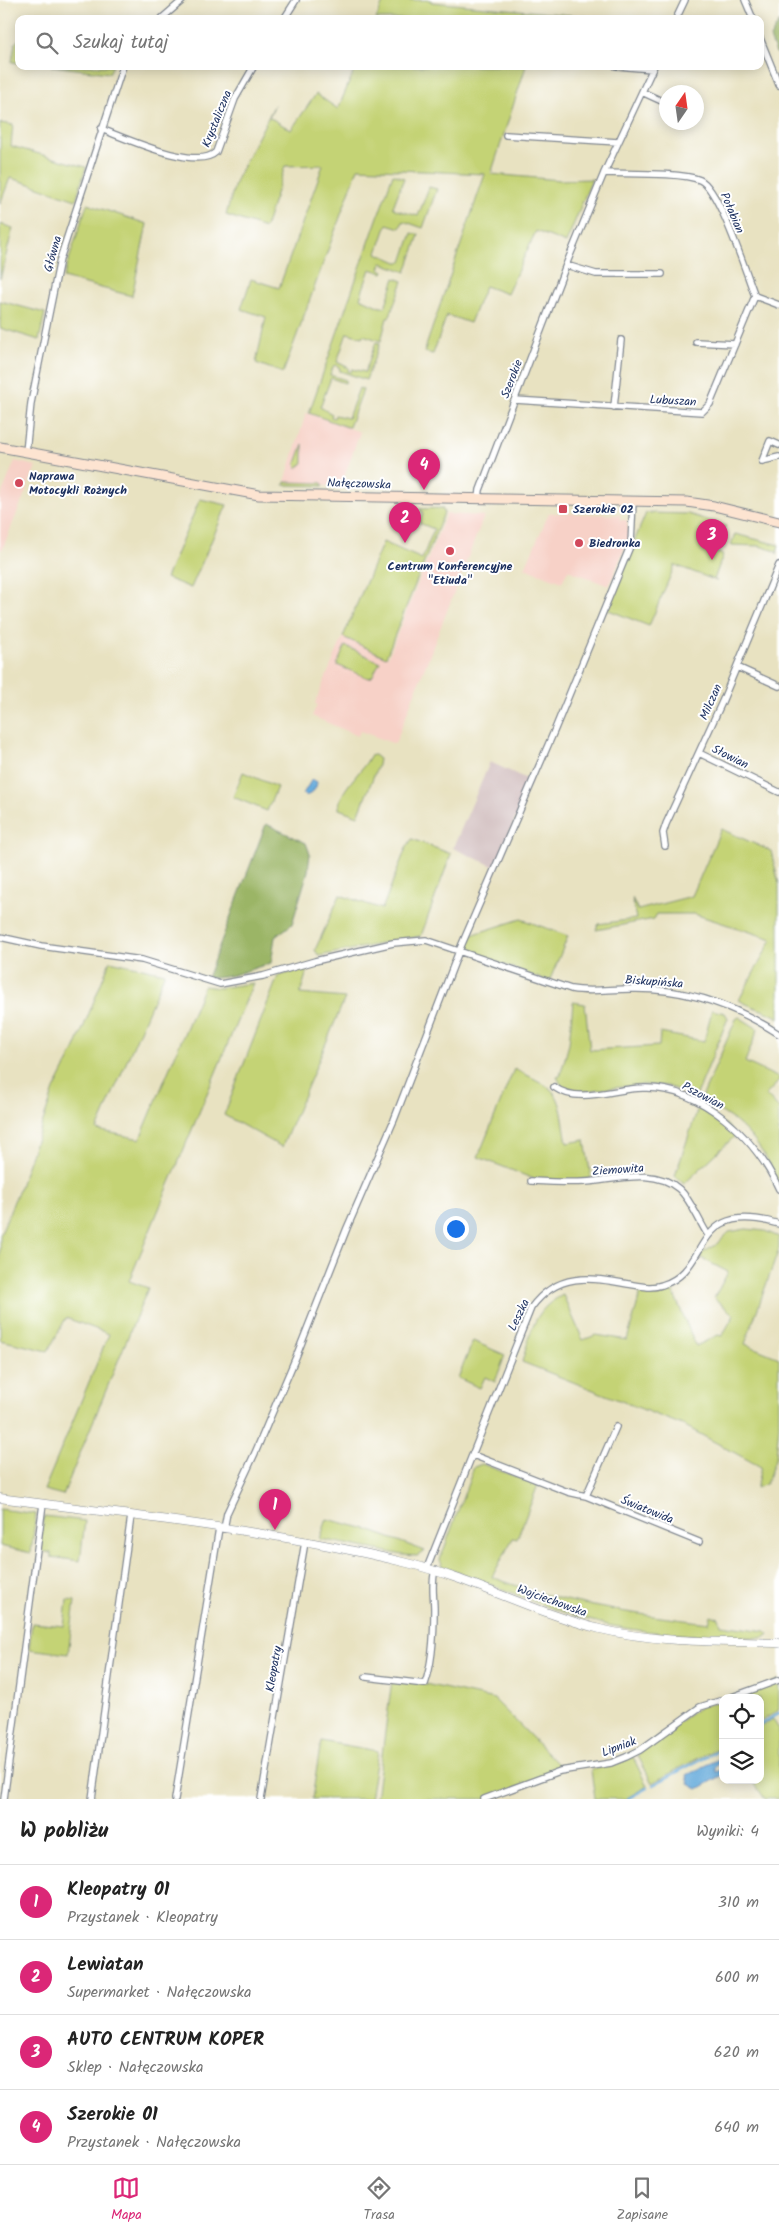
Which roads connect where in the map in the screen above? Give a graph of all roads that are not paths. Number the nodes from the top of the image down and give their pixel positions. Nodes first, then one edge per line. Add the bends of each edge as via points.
1 (183, 0) edge
2 (296, 0) edge
3 (684, 0) edge
4 (745, 0) edge
5 (166, 15) edge
6 (287, 15) edge
7 (678, 15) edge
8 (751, 15) edge
9 (764, 48) edge
10 (122, 70) edge
11 (252, 70) edge
12 (652, 70) edge
13 (779, 84) edge
14 (642, 92) junction
15 (659, 100) edge
16 (101, 130) junction
17 (506, 134) dead end
18 (618, 142) junction
19 (604, 173) junction
20 (566, 265) junction
21 (662, 274) dead end
22 (755, 296) junction
23 (779, 305) edge
24 (621, 340) dead end
25 (696, 342) dead end
26 (735, 344) junction
27 (515, 400) junction
28 (614, 407) junction
29 (779, 444) edge
30 (0, 447) edge
31 (26, 452) junction
32 (779, 456) edge
33 (479, 499) junction
34 (633, 501) junction
35 (779, 522) edge
36 (779, 565) edge
37 (737, 667) junction
38 (779, 686) edge
39 (699, 753) junction
40 (779, 792) edge
41 (665, 846) dead end
42 (0, 937) edge
43 (459, 952) junction
44 (779, 1034) edge
45 (554, 1087) dead end
46 (531, 1181) dead end
47 (779, 1189) edge
48 (779, 1224) edge
49 (708, 1235) junction
50 (616, 1427) dead end
51 (473, 1455) junction
52 (586, 1496) junction
53 (0, 1498) edge
54 (43, 1504) junction
55 (131, 1516) junction
56 (221, 1528) junction
57 (305, 1542) junction
58 (699, 1542) dead end
59 (431, 1569) junction
60 (779, 1643) edge
61 (366, 1677) dead end
62 (779, 1680) edge
63 (740, 1694) edge
64 (719, 1701) edge
65 (4, 1799) edge
66 (92, 1799) edge
67 (175, 1799) edge
68 (261, 1799) edge
69 (484, 1799) edge

1 - 5 street
2 - 6 street
3 - 7 street
4 - 8 street
9 - 13 street
10 - 16 street, Główna
11 - 16 street, Krystaliczna via 235,99 212,157 182,157
12 - 14 street, Szerokie
14 - 15 street
14 - 18 street, Szerokie
16 - 31 street, Główna via 60,259 34,386
17 - 18 street
18 - 19 street, Szerokie
19 - 20 street, Szerokie
19 - 22 street, Połabian via 686,177 705,183 717,201
20 - 21 street via 596,274
20 - 27 street, Szerokie
22 - 23 street
22 - 26 street, Lubuszan
24 - 28 street
25 - 26 street
26 - 28 street, Lubuszan via 710,404 702,412
27 - 28 street, Lubuszan
27 - 33 street, Szerokie
29 - 32 street via 770,441 762,461
30 - 31 main road, Nałęczowska
31 - 33 main road, Nałęczowska via 254,494
33 - 34 main road, Nałęczowska
34 - 35 main road, Nałęczowska via 708,505
34 - 43 street via 631,544
36 - 37 street, Milczan
37 - 38 street
37 - 39 street, Milczan
39 - 40 street, Słowian
39 - 41 street, Milczan via 666,824 663,833
42 - 43 street, Biskupińska via 142,960 220,984 393,944 426,940
43 - 44 street, Biskupińska via 581,991 635,988 684,993 754,1018
43 - 56 street via 394,1120 256,1452
45 - 47 street, Pszowian via 572,1095 666,1089 696,1102 733,1124 760,1155
46 - 49 street, Ziemowita via 584,1182 639,1176 662,1180 682,1192
48 - 49 street, Leszka via 741,1218
49 - 51 street, Leszka via 682,1272 664,1285 646,1287 584,1277 558,1285 539,1298 531,1308
50 - 52 street
51 - 52 street, Światowida
51 - 59 street, Leszka
52 - 58 street, Światowida
53 - 54 street, Wojciechowska
54 - 55 street, Wojciechowska
54 - 65 street
55 - 56 street, Wojciechowska
55 - 66 street
56 - 57 street, Wojciechowska
56 - 67 street
57 - 59 street, Wojciechowska
57 - 68 street, Kleopatry
59 - 60 street, Wojciechowska via 611,1632 671,1639
59 - 61 street, Leszka via 434,1620 425,1684
62 - 63 street
64 - 69 street, Lipniak via 700,1707 626,1757 611,1763 560,1771

